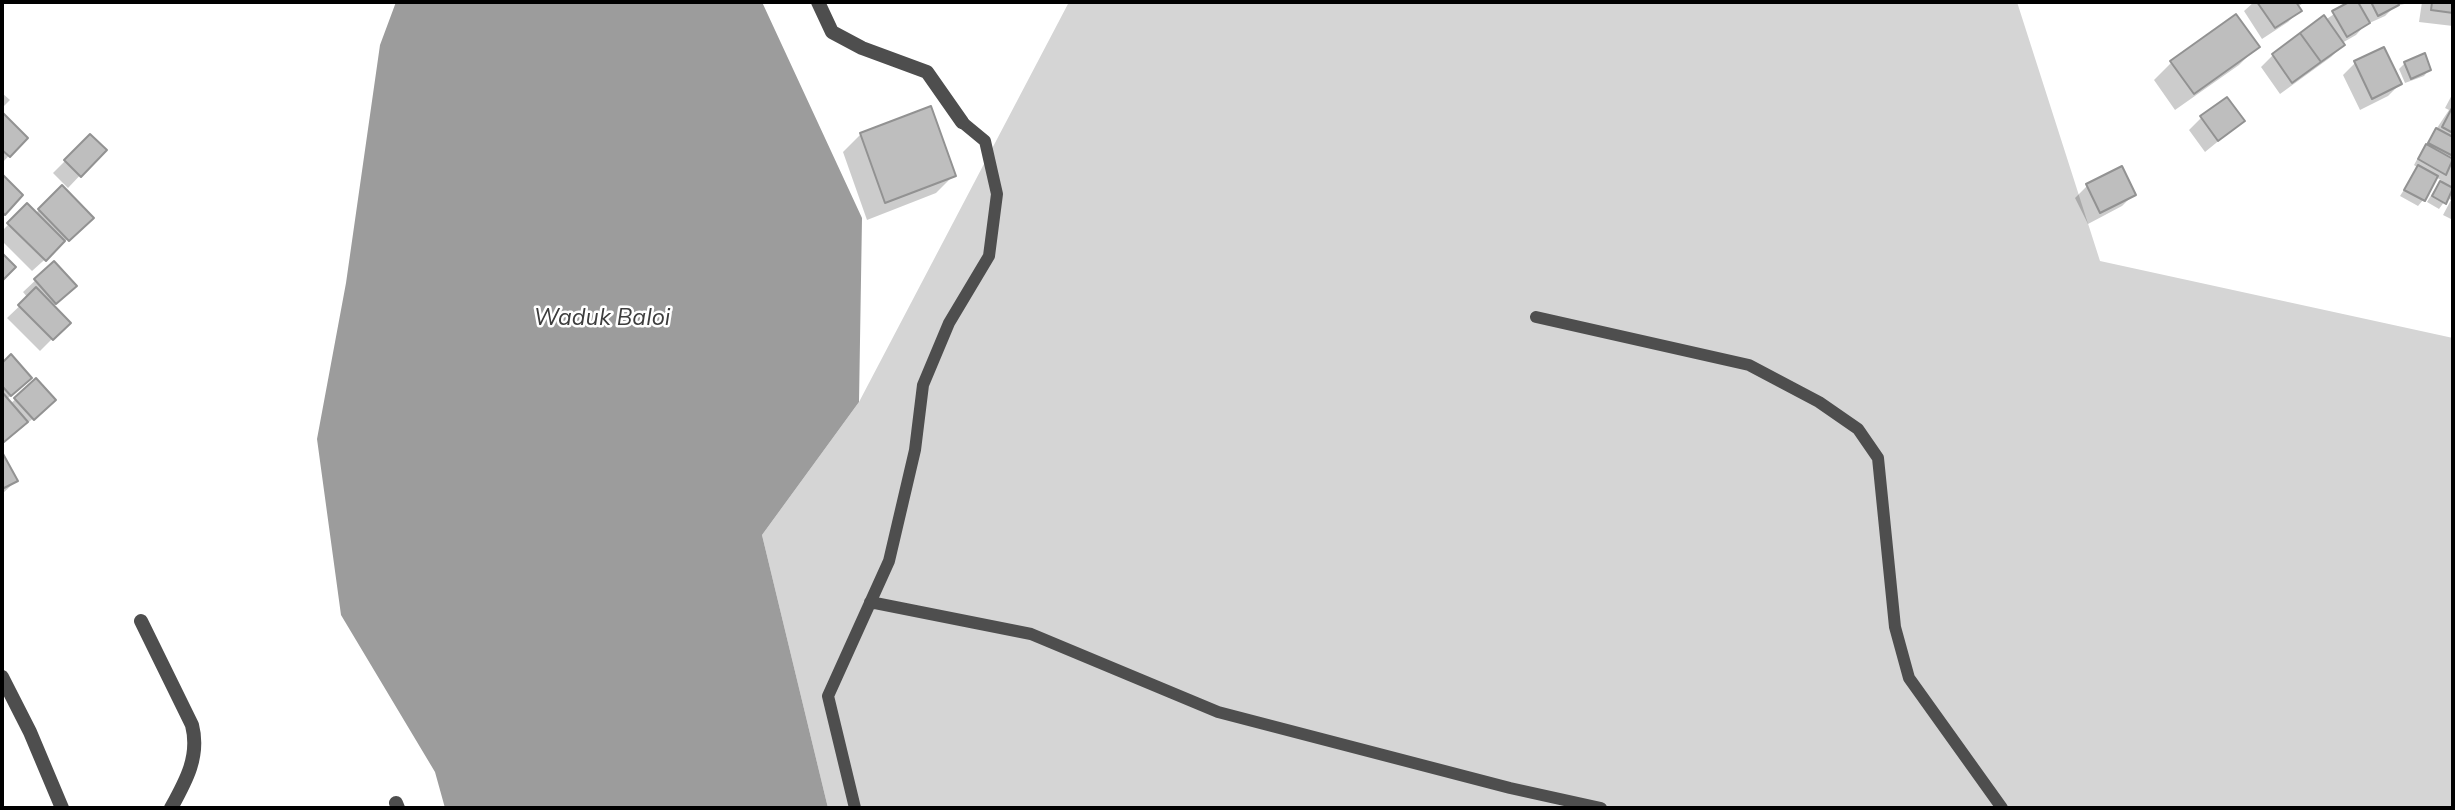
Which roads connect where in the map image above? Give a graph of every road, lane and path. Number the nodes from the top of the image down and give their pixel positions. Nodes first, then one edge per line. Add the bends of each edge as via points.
1 (818, 2) edge
2 (962, 122) joint
3 (1536, 317) dead end
4 (870, 602) junction
5 (141, 621) dead end
6 (2, 677) edge
7 (62, 808) edge
8 (171, 808) edge
9 (855, 808) edge
10 (1601, 808) edge
11 (2002, 808) edge

1 - 2 street via 832,32 927,72
2 - 4 lane via 985,141 997,194 989,256 949,323 923,385 904,499 888,561
3 - 11 lane via 1749,365 1819,402 1858,429 1878,458 1895,627 1909,678
4 - 9 lane via 828,696
4 - 10 lane via 1031,634 1218,712
5 - 8 street via 195,737 192,766
6 - 7 street

